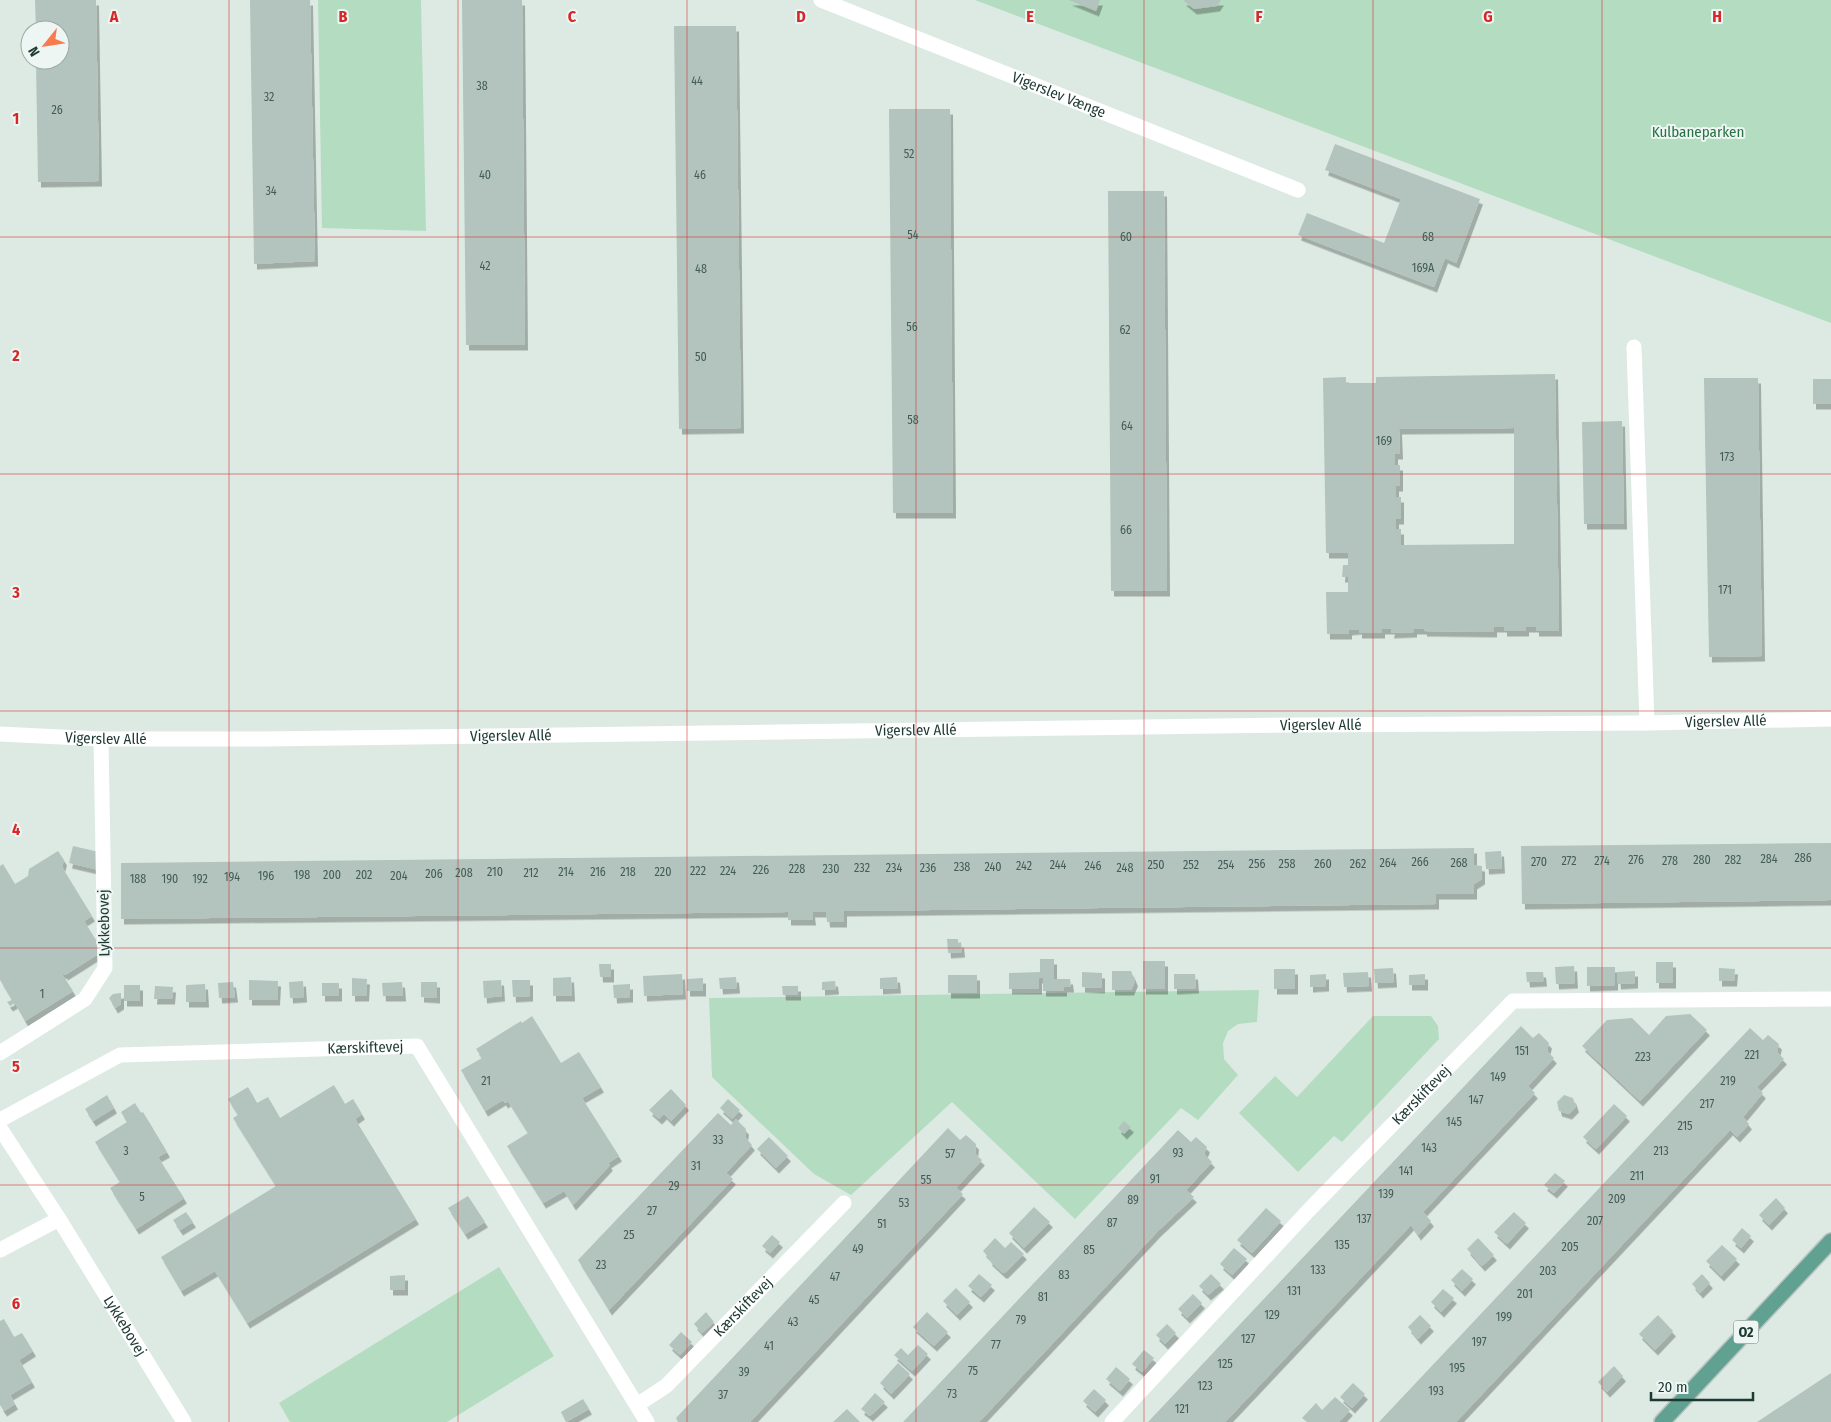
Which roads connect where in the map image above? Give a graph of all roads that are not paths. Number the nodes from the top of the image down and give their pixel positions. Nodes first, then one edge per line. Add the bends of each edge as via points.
1 (821, 0) edge
2 (1298, 190) dead end
3 (1634, 347) dead end
4 (1831, 719) edge
5 (1647, 723) junction
6 (0, 734) edge
7 (101, 739) junction
8 (1831, 999) edge
9 (0, 1054) edge
10 (0, 1120) edge
11 (0, 1128) edge
12 (844, 1203) dead end
13 (59, 1219) junction
14 (1831, 1242) edge
15 (0, 1250) edge
16 (636, 1405) junction
17 (184, 1422) edge
18 (647, 1422) edge
19 (1112, 1422) edge
20 (1662, 1422) edge

1 - 2 street, Vigerslev Vænge
3 - 5 street
4 - 5 street, Vigerslev Allé
5 - 7 street, Vigerslev Allé
6 - 7 street, Vigerslev Allé
7 - 9 street, Lykkebovej via 105,968 86,999
8 - 19 street, Kærskiftevej via 1513,1001 1308,1211
10 - 16 street, Kærskiftevej via 120,1055 417,1046
11 - 13 street, Lykkebovej
12 - 16 street, Kærskiftevej via 666,1386
13 - 15 street
13 - 17 street, Lykkebovej
14 - 20 main road, O2
16 - 18 street, Kærskiftevej

